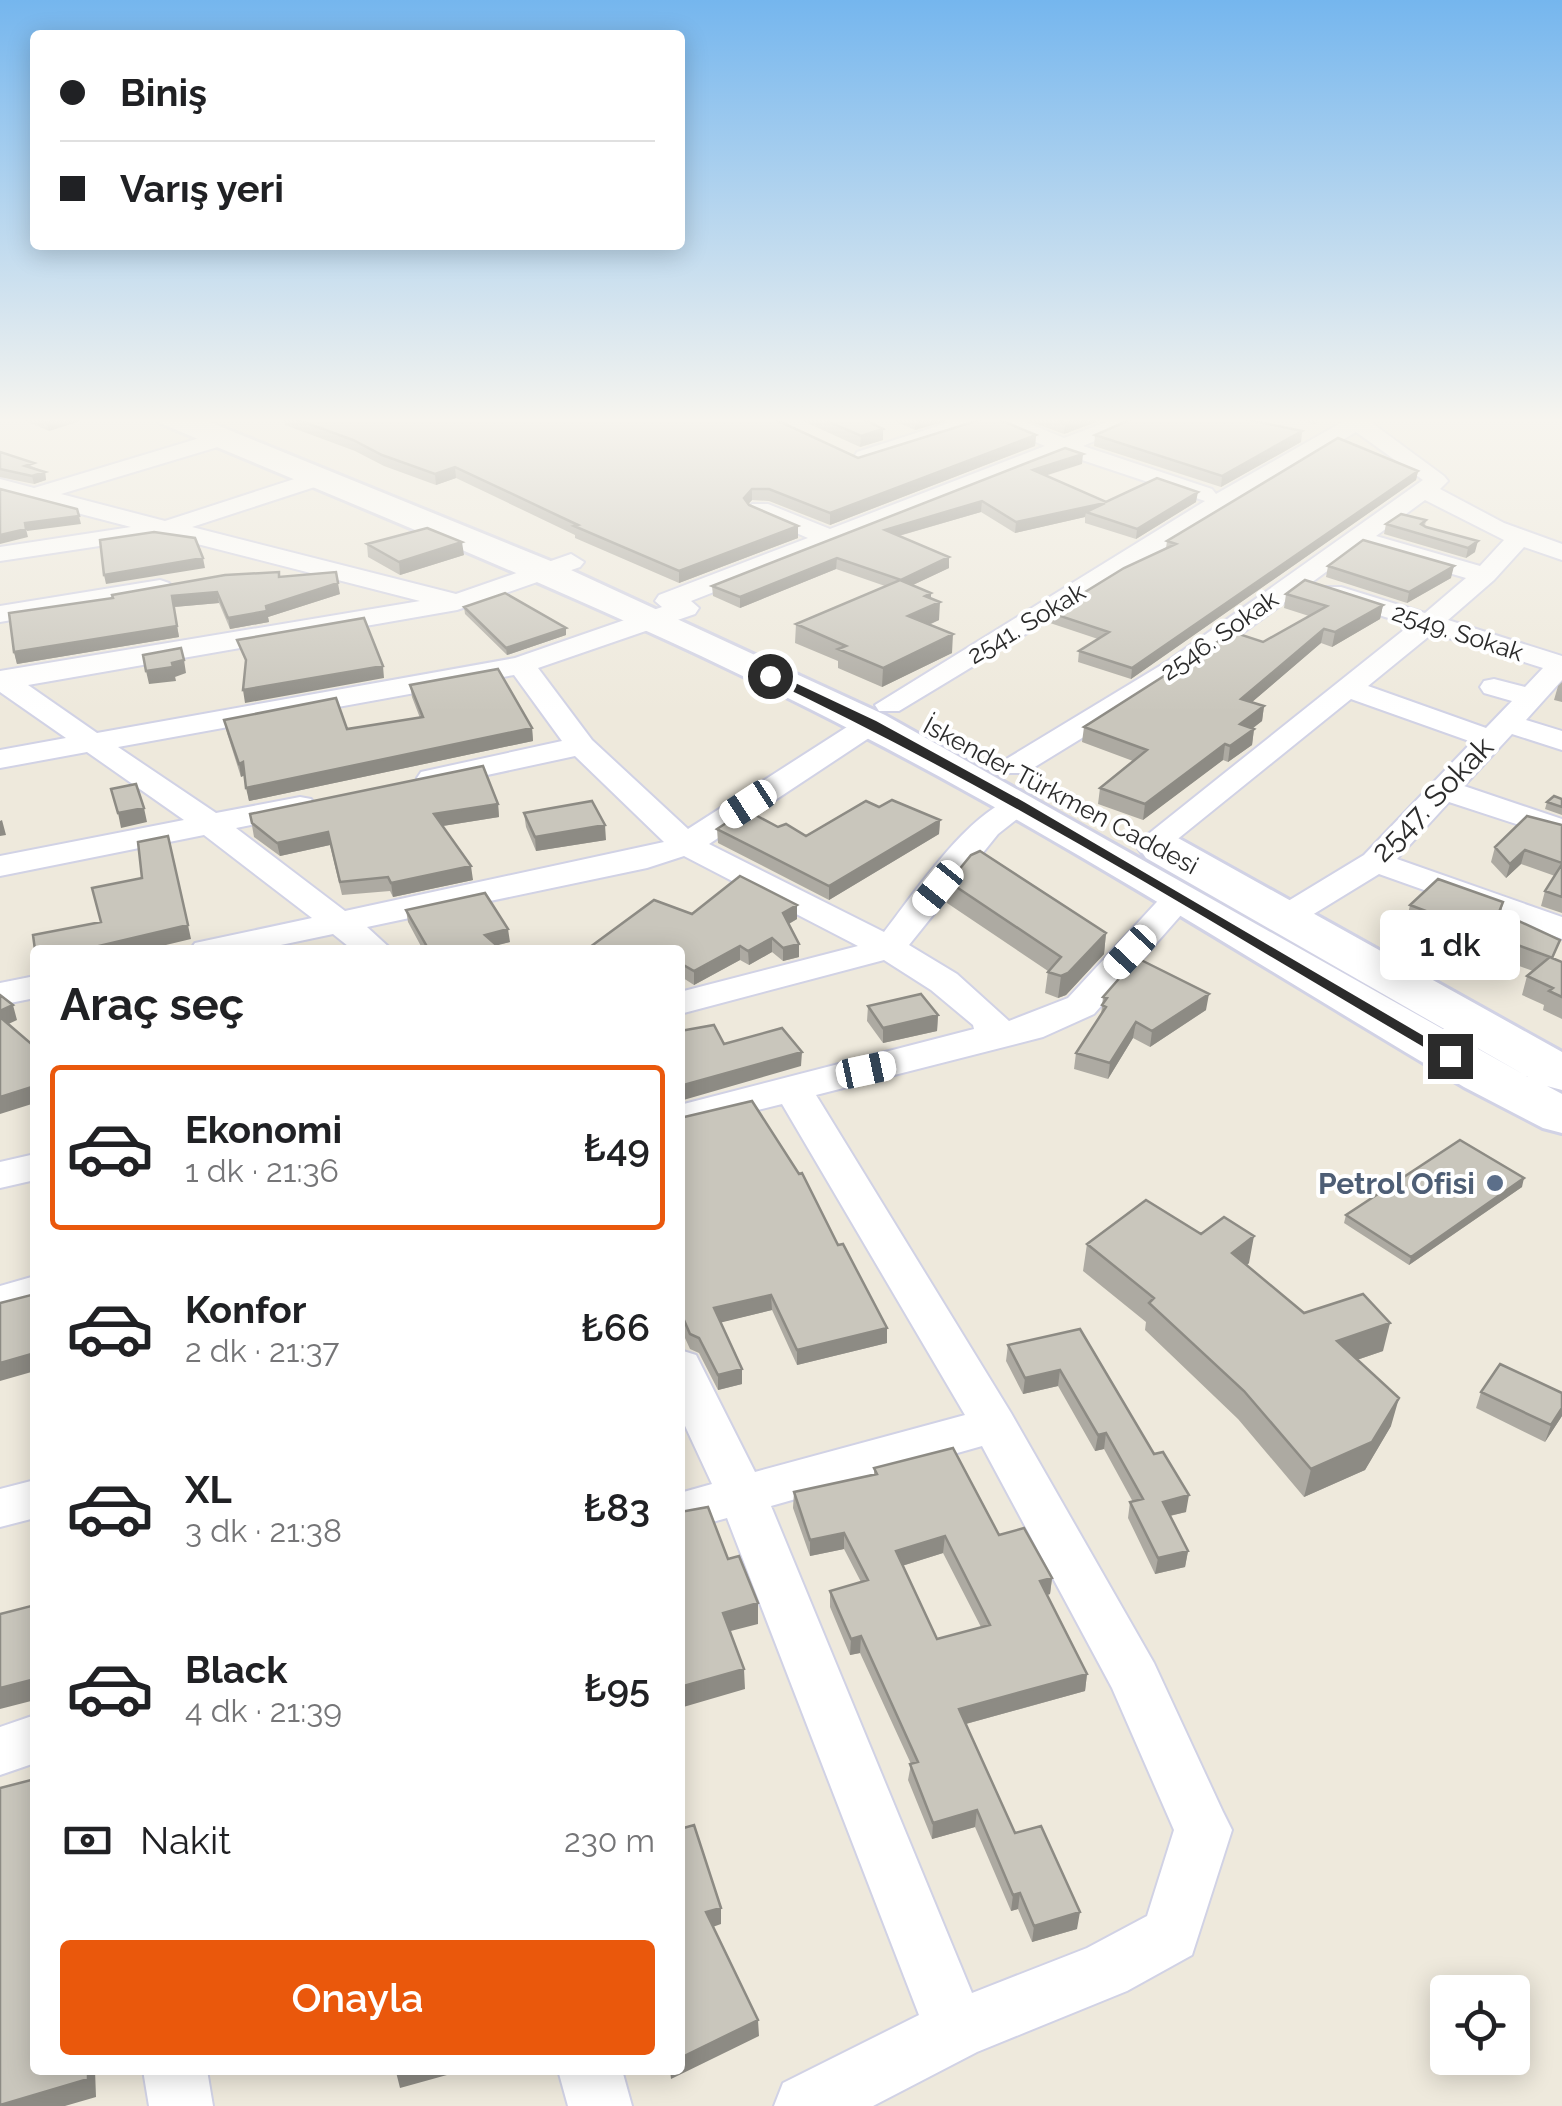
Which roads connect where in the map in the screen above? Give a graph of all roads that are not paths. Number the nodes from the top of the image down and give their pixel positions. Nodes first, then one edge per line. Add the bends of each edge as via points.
1 (111, 515) edge
2 (205, 515) edge
3 (419, 515) edge
4 (431, 515) edge
5 (775, 515) edge
6 (887, 515) edge
7 (1199, 515) edge
8 (1390, 515) edge
9 (1475, 515) edge
10 (163, 529) junction
11 (830, 538) junction
12 (1356, 538) junction
13 (1519, 538) junction
14 (1562, 553) edge
15 (0, 554) edge
16 (296, 563) junction
17 (558, 567) junction
18 (247, 573) edge
19 (1485, 575) junction
20 (1296, 580) junction
21 (196, 582) edge
22 (457, 602) junction
23 (669, 610) junction
24 (0, 614) edge
25 (1429, 623) junction
26 (521, 665) junction
27 (1562, 665) edge
28 (1, 681) edge
29 (1494, 686) dead end
30 (1347, 688) junction
31 (1533, 698) junction
32 (880, 714) junction
33 (1498, 731) junction
34 (1562, 741) edge
35 (93, 742) junction
36 (581, 746) junction
37 (0, 759) edge
38 (406, 784) edge
39 (1017, 786) junction
40 (1444, 790) junction
41 (328, 800) edge
42 (212, 825) junction
43 (1562, 829) edge
44 (1153, 843) junction
45 (686, 845) junction
46 (1376, 862) junction
47 (0, 866) edge
48 (1180, 898) junction
49 (1288, 916) junction
50 (342, 921) junction
51 (1562, 929) edge
52 (230, 945) edge
53 (370, 945) edge
54 (890, 948) junction
55 (30, 988) edge
56 (0, 994) edge
57 (685, 1003) edge
58 (994, 1035) junction
59 (1562, 1074) edge
60 (792, 1087) junction
61 (685, 1116) edge
62 (1562, 1116) edge
63 (30, 1168) edge
64 (0, 1176) edge
65 (30, 1292) edge
66 (0, 1301) edge
67 (685, 1377) edge
68 (994, 1425) junction
69 (742, 1496) junction
70 (30, 1500) edge
71 (0, 1508) edge
72 (685, 1511) edge
73 (30, 1740) edge
74 (0, 1751) edge
75 (956, 2030) junction
76 (176, 2075) edge
77 (591, 2075) edge
78 (181, 2106) edge
79 (600, 2106) edge
80 (806, 2106) edge

1 - 10 street
2 - 10 street
3 - 17 main road, İskender Türkmen Caddesi
4 - 17 main road, İskender Türkmen Caddesi
5 - 11 street
6 - 11 street
7 - 32 street, 2541. Sokak
8 - 12 street, 2546. Sokak
9 - 13 street
10 - 15 street
10 - 16 street
11 - 23 street
12 - 19 street
12 - 20 street, 2546. Sokak
13 - 14 street
13 - 19 street
16 - 18 street
16 - 22 street
17 - 22 street
17 - 23 main road, İskender Türkmen Caddesi
19 - 25 street
20 - 25 street, 2549. Sokak
20 - 39 street, 2546. Sokak
21 - 24 street
22 - 28 street
23 - 26 street
23 - 32 main road, İskender Türkmen Caddesi
25 - 27 street, 2549. Sokak
25 - 30 street
26 - 35 street
26 - 36 street
27 - 31 street, 2547. Sokak
28 - 35 street
29 - 31 street
30 - 33 street
30 - 44 street
31 - 33 street, 2547. Sokak
32 - 39 main road, İskender Türkmen Caddesi
32 - 45 street, 2541. Sokak
33 - 34 street
33 - 40 street, 2547. Sokak
35 - 37 street
35 - 42 street
36 - 38 street
36 - 45 street
39 - 44 main road, İskender Türkmen Caddesi
39 - 48 main road, İskender Türkmen Caddesi
39 - 54 street, 2546. Sokak
40 - 43 street
40 - 46 street, 2547. Sokak
41 - 42 street
42 - 47 street
42 - 50 street
44 - 49 main road, İskender Türkmen Caddesi
45 - 50 street, 2541. Sokak
45 - 54 street
46 - 49 street, 2547. Sokak
46 - 51 street
48 - 58 street via 1081,1006
48 - 62 main road, İskender Türkmen Caddesi
49 - 59 main road, İskender Türkmen Caddesi
50 - 52 street, 2541. Sokak
50 - 53 street
54 - 57 street
54 - 58 street via 991,1021
55 - 56 street
58 - 60 street
60 - 61 street
60 - 68 street
63 - 64 street
65 - 66 street
67 - 69 street
68 - 69 street
68 - 75 street via 1135,1679 1202,1830 1171,1935 1106,1970
69 - 72 street
69 - 75 street
70 - 71 street
73 - 74 street
75 - 80 street
76 - 78 street
77 - 79 street

